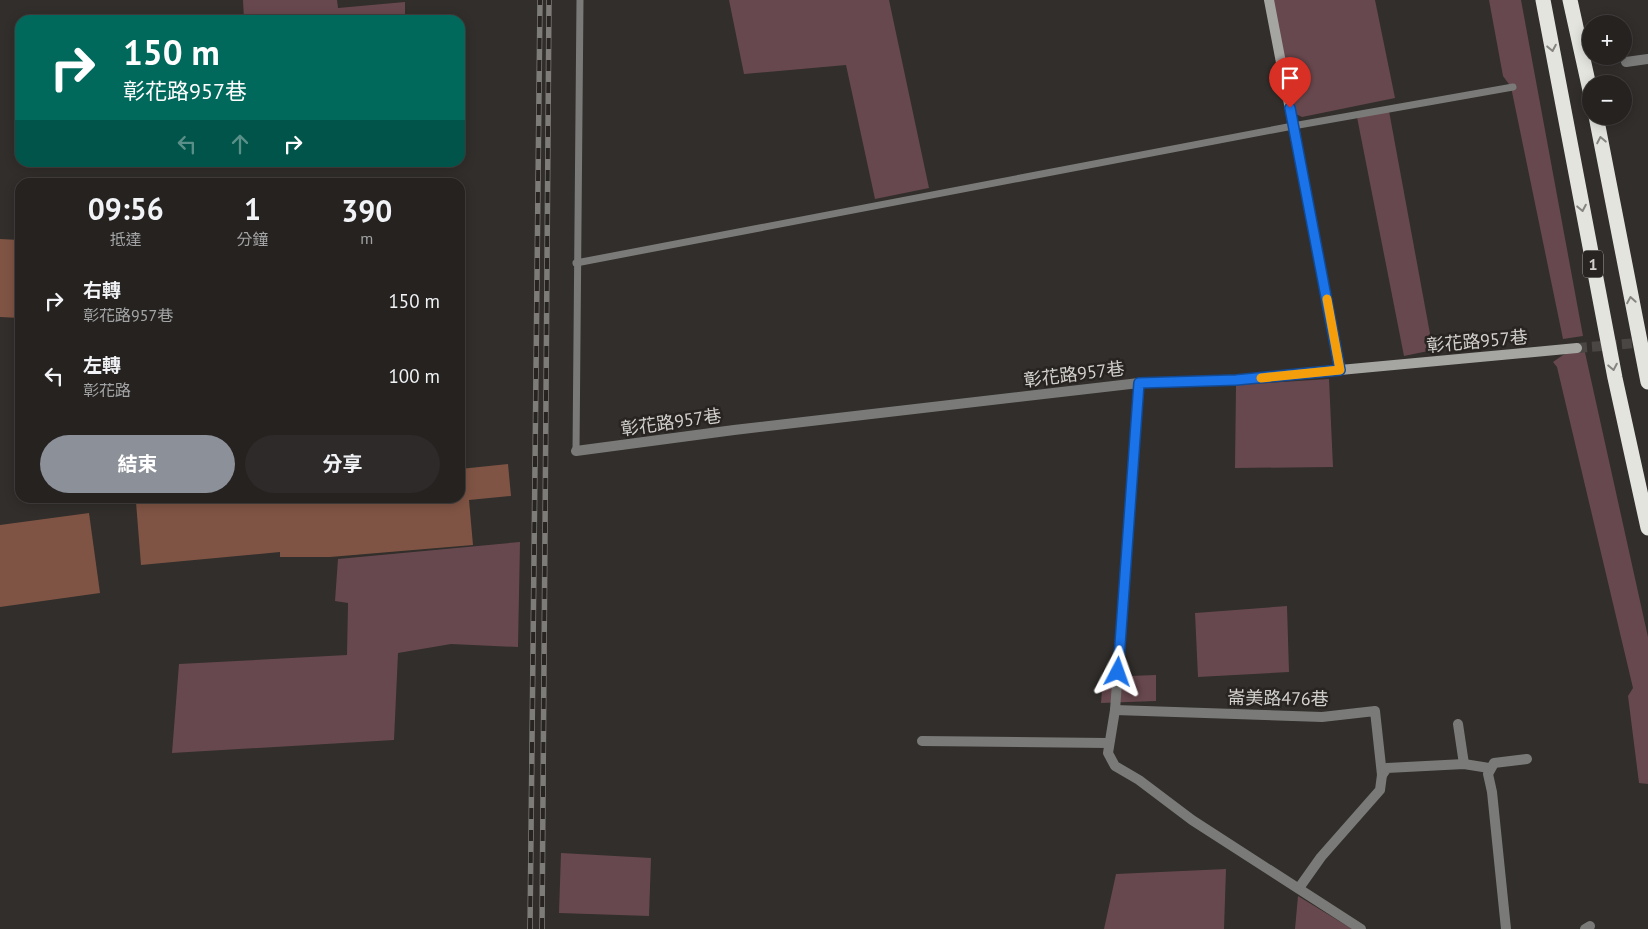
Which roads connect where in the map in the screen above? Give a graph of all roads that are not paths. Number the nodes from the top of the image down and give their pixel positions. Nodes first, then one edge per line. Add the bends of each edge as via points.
1 (580, 0) edge
2 (1269, 0) edge
3 (1542, 0) edge
4 (1570, 0) edge
5 (1648, 59) edge
6 (1632, 61) edge
7 (1587, 75) edge
8 (1514, 88) dead end
9 (1598, 125) edge
10 (1294, 126) junction
11 (576, 262) junction
12 (1577, 348) tunnel mouth
13 (1340, 370) junction
14 (1648, 382) edge
15 (1139, 383) junction
16 (576, 451) joint
17 (1648, 528) edge
18 (1115, 710) junction
19 (1458, 724) dead end
20 (922, 741) dead end
21 (1108, 743) junction
22 (1527, 759) dead end
23 (1464, 764) junction
24 (1489, 768) junction
25 (1382, 775) junction
26 (1299, 888) junction
27 (1361, 929) edge
28 (1506, 929) edge

1 - 11 lane
2 - 10 street
3 -> 17 highway, 1
4 - 7 highway
5 - 6 street
8 - 10 lane
14 -> 9 highway, 1
10 - 11 lane
10 - 13 street
11 - 16 lane
12 - 13 street, 彰花路957巷
13 - 15 street, 彰花路957巷 via 1236,380
15 - 16 street, 彰花路957巷
15 - 18 street
18 - 21 street
18 - 25 street, 崙美路476巷 via 1322,717 1375,710
19 - 23 street
20 - 21 street
21 - 26 street via 1108,753 1116,766 1192,820
22 - 24 street via 1494,763
23 - 24 street
23 - 25 street via 1387,768
24 - 28 street
25 - 26 street, 崙美路476巷 via 1380,790 1321,857
26 - 27 street

